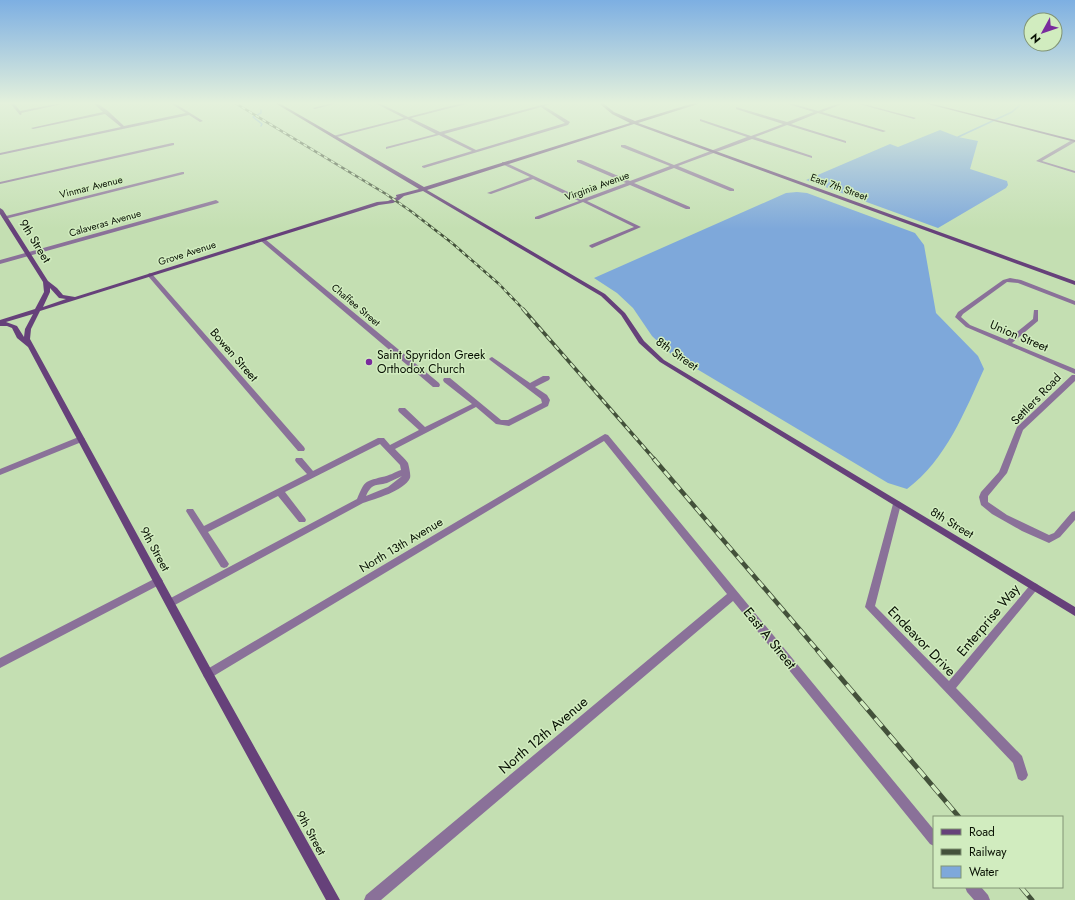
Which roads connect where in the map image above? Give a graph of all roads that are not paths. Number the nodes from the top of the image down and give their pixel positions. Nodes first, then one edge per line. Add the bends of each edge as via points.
1 (43, 145) edge
2 (168, 145) edge
3 (348, 145) edge
4 (399, 145) edge
5 (462, 145) edge
6 (495, 145) edge
7 (561, 145) edge
8 (698, 145) edge
9 (731, 145) edge
10 (776, 145) edge
11 (1067, 145) edge
12 (623, 146) dead end
13 (388, 148) dead end
14 (475, 151) junction
15 (715, 151) junction
16 (0, 154) edge
17 (810, 156) dead end
18 (579, 161) dead end
19 (504, 163) junction
20 (674, 166) junction
21 (424, 167) dead end
22 (1075, 172) edge
23 (182, 173) dead end
24 (534, 177) junction
25 (0, 183) edge
26 (630, 183) junction
27 (424, 189) junction
28 (732, 190) dead end
29 (489, 193) dead end
30 (582, 200) junction
31 (216, 202) dead end
32 (688, 208) dead end
33 (0, 210) edge
34 (5, 218) junction
35 (537, 218) dead end
36 (263, 240) junction
37 (592, 246) dead end
38 (28, 254) junction
39 (0, 262) edge
40 (150, 275) junction
41 (46, 282) junction
42 (1075, 283) edge
43 (1075, 296) edge
44 (78, 298) junction
45 (1072, 302) edge
46 (38, 310) junction
47 (1036, 311) dead end
48 (0, 323) edge
49 (1008, 343) junction
50 (31, 346) junction
51 (492, 359) dead end
52 (1075, 372) edge
53 (1075, 377) edge
54 (546, 378) dead end
55 (447, 380) dead end
56 (436, 385) dead end
57 (529, 387) junction
58 (477, 404) junction
59 (402, 410) dead end
60 (425, 431) junction
61 (605, 438) joint
62 (81, 439) junction
63 (389, 448) junction
64 (301, 449) dead end
65 (299, 460) dead end
66 (406, 471) junction
67 (0, 472) edge
68 (312, 476) junction
69 (385, 480) junction
70 (390, 490) junction
71 (280, 492) junction
72 (360, 501) junction
73 (897, 504) junction
74 (190, 511) dead end
75 (1075, 514) edge
76 (302, 520) dead end
77 (202, 531) junction
78 (224, 564) dead end
79 (158, 581) junction
80 (1034, 587) junction
81 (734, 594) junction
82 (170, 603) junction
83 (1075, 612) edge
84 (0, 663) edge
85 (208, 674) junction
86 (949, 689) junction
87 (1022, 775) dead end
88 (933, 839) edge
89 (973, 888) edge
90 (333, 900) edge
91 (371, 900) edge
92 (983, 900) edge

1 - 16 street
2 - 25 street
3 - 27 street, 8th Street
4 - 13 street
5 - 14 street
6 - 14 street
7 - 19 street, Grove Avenue
8 - 15 street, East 7th Street
9 - 15 street, Virginia Avenue
10 - 17 street
11 - 22 street via 1038,161
12 - 20 street
14 - 21 street
15 - 20 street, Virginia Avenue
15 - 42 street, East 7th Street
18 - 26 street
19 - 24 street
19 - 27 street, Grove Avenue
20 - 26 street, Virginia Avenue
20 - 28 street
23 - 34 street, Vinmar Avenue
24 - 29 street
24 - 30 street
26 - 30 street, Virginia Avenue
26 - 32 street
27 - 36 street, Grove Avenue
27 - 73 street, 8th Street via 604,295 623,314 641,342 666,364
30 - 35 street, Virginia Avenue
30 - 37 street via 638,227
31 - 38 street, Calaveras Avenue
33 - 34 street, 9th Street
34 - 38 street, 9th Street
36 - 40 street, Grove Avenue
36 - 56 street, Chaffee Street
38 - 39 street, Calaveras Avenue
38 - 41 street, 9th Street
40 - 44 street, Grove Avenue
40 - 64 street, Bowen Street
41 - 44 street via 61,297
41 - 46 street, 9th Street via 47,292
43 - 45 street
44 - 46 street, Grove Avenue
45 - 49 street, Union Street via 1019,281 1010,280 960,313 958,317 968,326
46 - 48 street, Grove Avenue
46 - 50 street, 9th Street via 28,328 27,339
47 - 49 street via 1036,320
48 - 50 street via 15,327 19,337
49 - 52 street, Union Street
50 - 62 street, 9th Street
51 - 57 street
53 - 75 street, Settlers Road via 1020,429 1003,473 984,494 984,502 990,509 1041,536 1050,538 1057,535
54 - 57 street
55 - 58 street
57 - 58 street via 544,397 545,404 509,423 498,422
58 - 60 street
59 - 60 street
60 - 63 street
61 - 81 street, East A Street
61 - 85 street, North 13th Avenue
62 - 67 street
62 - 79 street, 9th Street
63 - 66 street via 404,464
63 - 68 street via 381,440
65 - 68 street
66 - 69 street
66 - 70 street via 406,477
68 - 71 street
69 - 70 street
69 - 72 street via 372,482 366,487
70 - 72 street
71 - 76 street
71 - 77 street
72 - 82 street
73 - 80 street, 8th Street
73 - 86 street, Endeavor Drive via 870,607
74 - 77 street
77 - 78 street
79 - 82 street, 9th Street
79 - 84 street
80 - 83 street, 8th Street
80 - 86 street, Enterprise Way
81 - 88 street, East A Street
81 - 91 street, North 12th Avenue
82 - 85 street, 9th Street
85 - 90 street, 9th Street
86 - 87 street, Endeavor Drive via 1018,760
89 - 92 street

